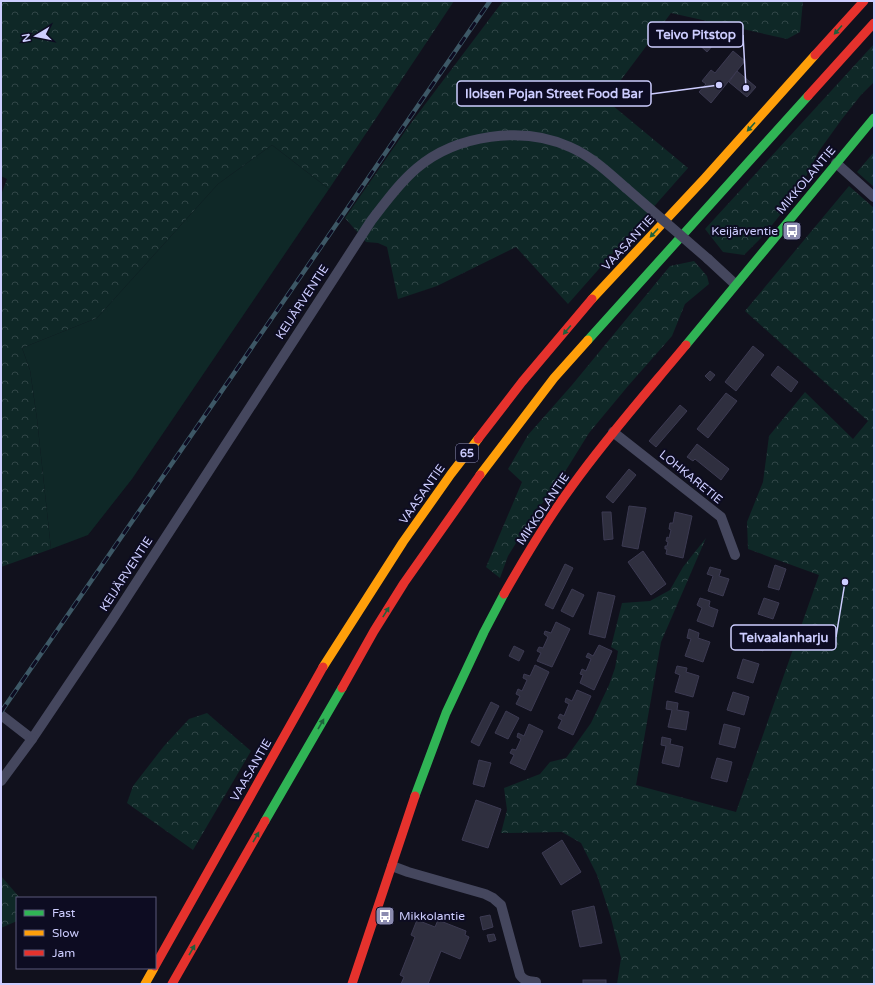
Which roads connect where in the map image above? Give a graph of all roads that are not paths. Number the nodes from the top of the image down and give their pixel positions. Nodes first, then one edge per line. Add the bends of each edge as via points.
1 (864, 1) edge
2 (874, 23) edge
3 (874, 118) edge
4 (836, 163) junction
5 (874, 197) edge
6 (735, 284) junction
7 (613, 432) junction
8 (735, 556) dead end
9 (1, 715) edge
10 (32, 739) junction
11 (1, 781) edge
12 (392, 866) junction
13 (156, 963) edge
14 (153, 969) edge
15 (536, 982) dead end
16 (145, 984) edge
17 (172, 984) edge
18 (352, 984) edge

1 -> 13 main road, VAASANTIE / 65 via 597,294 522,382 451,474 403,542 326,662
17 -> 2 main road, 65 via 374,631 421,558 497,451 554,378
3 - 4 main road, MIKKOLANTIE
4 - 5 street
4 - 6 main road, MIKKOLANTIE
6 - 7 main road, MIKKOLANTIE
6 - 10 street, KEIJÄRVENTIE, bridge via 604,168 570,147 532,137 501,136 468,141 418,167 371,221
7 - 8 street, LOHKARETIE via 721,517
7 - 12 main road, MIKKOLANTIE via 571,487 540,534 484,632 446,713 411,806
9 - 10 street
10 - 11 street, KEIJÄRVENTIE
12 - 15 street via 493,898 501,905 505,916 520,975 528,981
12 - 18 main road, MIKKOLANTIE
14 - 16 main road, VAASANTIE / 65

